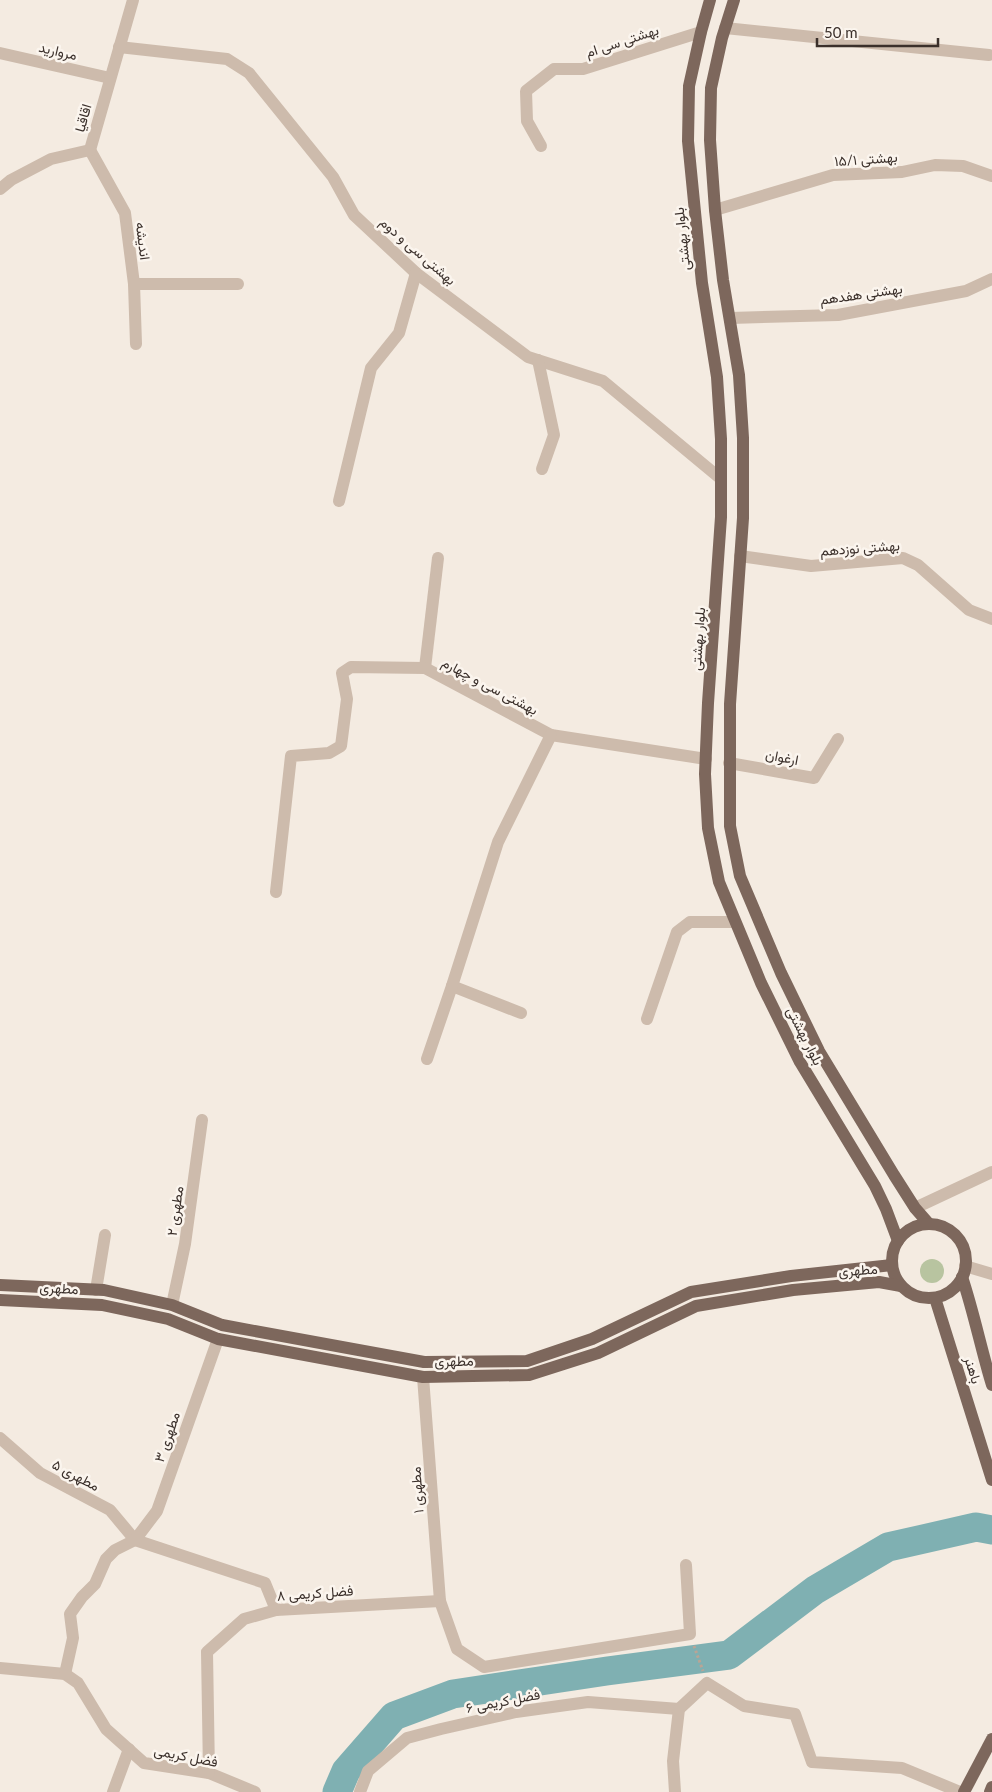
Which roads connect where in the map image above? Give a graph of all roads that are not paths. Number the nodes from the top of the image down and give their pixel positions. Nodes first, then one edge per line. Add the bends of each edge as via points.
1 (133, 0) edge
2 (710, 0) edge
3 (734, 0) edge
4 (725, 28) junction
5 (701, 32) junction
6 (118, 48) junction
7 (0, 53) edge
8 (989, 55) dead end
9 (110, 78) junction
10 (541, 146) dead end
11 (90, 150) junction
12 (992, 176) edge
13 (0, 189) edge
14 (715, 210) junction
15 (416, 273) junction
16 (992, 278) edge
17 (134, 284) junction
18 (238, 284) dead end
19 (730, 318) junction
20 (136, 344) dead end
21 (538, 360) junction
22 (542, 469) dead end
23 (721, 478) junction
24 (339, 501) dead end
25 (740, 556) junction
26 (438, 558) dead end
27 (992, 619) edge
28 (425, 668) junction
29 (551, 735) junction
30 (838, 739) dead end
31 (706, 759) junction
32 (730, 762) junction
33 (276, 892) dead end
34 (735, 922) junction
35 (452, 986) junction
36 (521, 1013) dead end
37 (647, 1019) dead end
38 (427, 1059) dead end
39 (202, 1120) dead end
40 (992, 1172) edge
41 (915, 1208) junction
42 (929, 1224) junction
43 (105, 1236) dead end
44 (898, 1241) junction
45 (892, 1264) junction
46 (964, 1272) junction
47 (992, 1274) edge
48 (0, 1286) edge
49 (902, 1286) junction
50 (96, 1290) junction
51 (935, 1298) junction
52 (0, 1300) edge
53 (172, 1305) junction
54 (218, 1339) junction
55 (423, 1377) junction
56 (992, 1385) edge
57 (0, 1438) edge
58 (992, 1480) edge
59 (135, 1540) junction
60 (686, 1565) dead end
61 (440, 1601) junction
62 (276, 1610) junction
63 (0, 1668) edge
64 (65, 1674) junction
65 (678, 1709) junction
66 (992, 1739) edge
67 (129, 1749) junction
68 (209, 1773) junction
69 (992, 1787) edge
70 (113, 1792) edge
71 (255, 1792) edge
72 (360, 1792) edge
73 (675, 1792) edge
74 (962, 1792) edge
75 (990, 1792) edge

1 - 6 street, اقاقیا
2 - 5 main road, بلوار بهشتی
3 - 4 main road, بلوار بهشتی
4 - 8 street
4 - 14 main road, بلوار بهشتی via 711,88 710,140
5 - 10 street, بهشتی سی ام via 583,69 554,69 526,91 527,121
5 - 23 main road, بلوار بهشتی via 689,86 688,141 702,284 717,377 722,439
6 - 9 street, اقاقیا
6 - 15 street, بهشتی سی و دوم via 227,59 249,73 333,177 354,215
7 - 9 street, مروارید
9 - 11 street, اقاقیا
11 - 13 street, اقاقیا via 51,159
11 - 17 street, اندیشه via 125,213
12 - 14 street, ۱۵/۱ بهشتی via 963,166 834,175
14 - 19 main road, بلوار بهشتی
15 - 21 street, بهشتی سی و دوم via 528,357
15 - 24 street via 399,333 371,368
16 - 19 street, بهشتی هفدهم via 966,291 838,315
17 - 18 street
17 - 20 street, اندیشه
19 - 25 main road, بلوار بهشتی via 739,375 743,438
21 - 22 street via 554,435
21 - 23 street, بهشتی سی و دوم via 603,381
23 - 31 main road, بلوار بهشتی
25 - 27 street, بهشتی نوزدهم via 811,566 903,558 918,565 969,610
25 - 32 main road, بلوار بهشتی via 730,704
26 - 28 street
28 - 29 street, بهشتی سی و چهارم
28 - 33 street, بهشتی سی و چهارم via 351,667 342,673 347,699 341,746 329,753 291,756
29 - 31 street, بهشتی سی و چهارم
29 - 35 street via 498,842
30 - 32 street, ارغوان via 814,778
31 - 34 main road, بلوار بهشتی via 708,828 719,882
32 - 41 main road, بلوار بهشتی via 730,826 740,876 759,924 819,1051
34 - 37 street via 690,922 677,932
34 - 44 main road, بلوار بهشتی via 800,1062 875,1186
35 - 36 street
35 - 38 street
39 - 53 street, مطهری ۲ via 185,1244
40 - 41 street
41 - 42 main road, بلوار بهشتی
42 - 44 main road via 906,1232
42 - 46 main road via 952,1233 960,1242 965,1254
43 - 50 street
44 - 45 main road
45 - 49 main road
45 - 53 main road, مطهری via 691,1292 592,1339 527,1361 424,1362 222,1325
46 - 47 street
46 - 51 main road via 955,1287
46 - 56 main road, باهنر
48 - 50 main road, مطهری
49 - 51 main road via 911,1294
49 - 55 main road, مطهری via 879,1282 793,1290 696,1306 598,1353 530,1375
50 - 53 main road, مطهری
51 - 58 main road, باهنر
52 - 54 main road, مطهری via 102,1305 168,1319
54 - 55 main road, مطهری
54 - 59 street, مطهری ۳ via 157,1511
55 - 61 street, مطهری ۱
57 - 59 street, مطهری ۵ via 40,1473 110,1510
59 - 62 street via 265,1583
59 - 64 street via 115,1550 106,1559 95,1584 70,1614 73,1638
60 - 61 street, مطهری ۱ via 690,1634 484,1667 457,1649
61 - 62 street, فضل کریمی ۸
62 - 68 street, فضل کریمی ۸ via 244,1619 208,1652
63 - 64 street
64 - 67 street, فضل کریمی via 78,1683 106,1729
65 - 72 street, فضل کریمی ۶ via 588,1702 516,1712 441,1729 407,1738 368,1771
65 - 73 street via 673,1761
65 - 74 street via 707,1683 744,1706 794,1714 812,1762 902,1768
66 - 74 main road
67 - 68 street, فضل کریمی via 144,1763
67 - 70 street
68 - 71 street, فضل کریمی
69 - 75 main road

